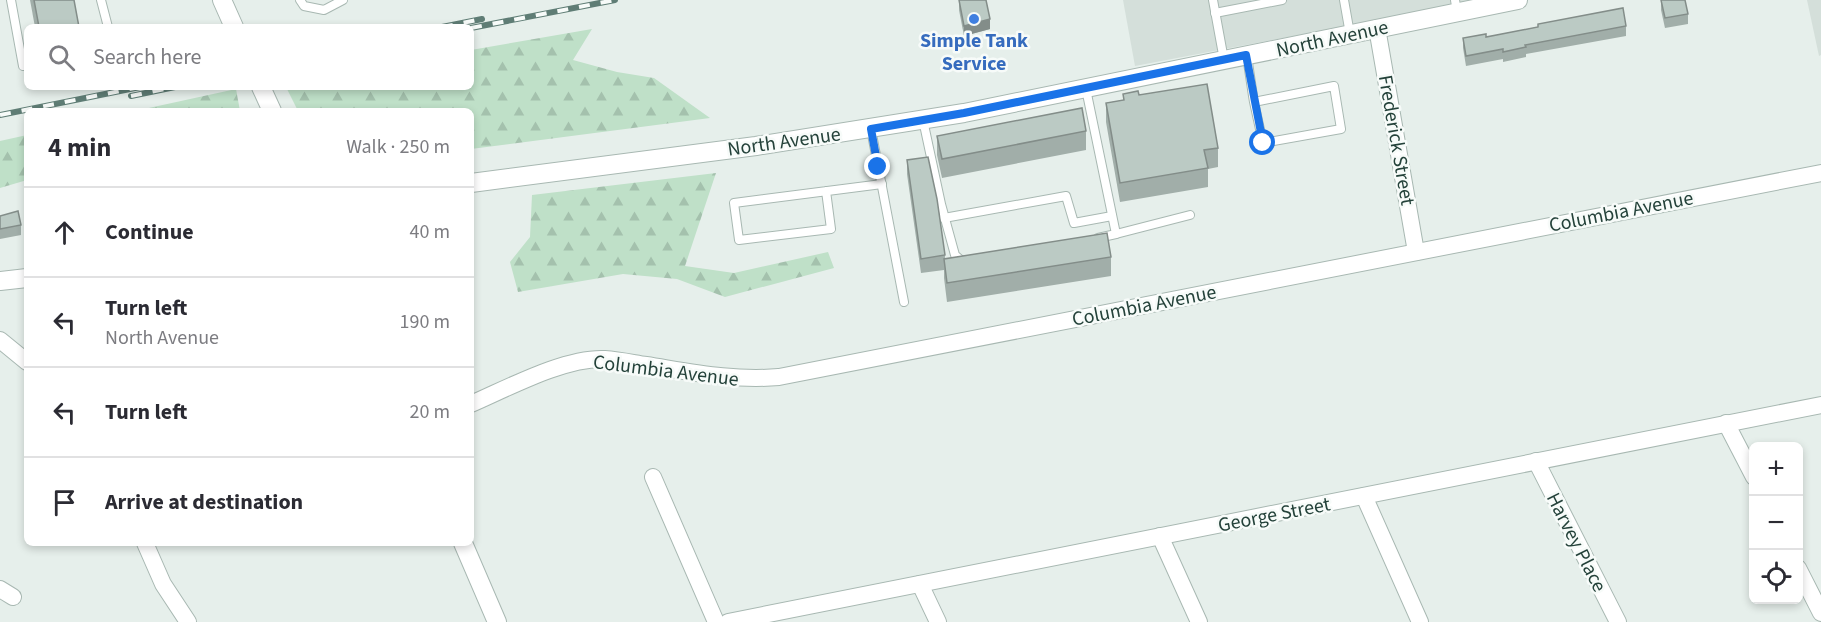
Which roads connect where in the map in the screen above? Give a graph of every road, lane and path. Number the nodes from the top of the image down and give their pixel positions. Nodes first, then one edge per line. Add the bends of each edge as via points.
1 (11, 0) edge
2 (101, 0) edge
3 (222, 0) edge
4 (300, 0) edge
5 (343, 0) edge
6 (1213, 0) edge
7 (1282, 0) edge
8 (1344, 0) edge
9 (1518, 0) edge
10 (1456, 6) edge
11 (1215, 13) junction
12 (107, 24) edge
13 (233, 24) edge
14 (1377, 28) junction
15 (1350, 34) junction
16 (1246, 55) junction
17 (24, 60) edge
18 (1224, 60) junction
19 (1085, 88) junction
20 (262, 90) edge
21 (1254, 102) junction
22 (271, 108) edge
23 (923, 120) junction
24 (871, 129) junction
25 (1821, 172) edge
26 (474, 183) edge
27 (882, 184) junction
28 (825, 191) junction
29 (1190, 215) dead end
30 (1112, 216) junction
31 (945, 218) junction
32 (1116, 234) junction
33 (1093, 239) edge
34 (1416, 252) junction
35 (970, 266) edge
36 (24, 278) edge
37 (0, 280) edge
38 (904, 302) dead end
39 (0, 340) edge
40 (24, 360) edge
41 (474, 403) edge
42 (1821, 405) edge
43 (1726, 423) junction
44 (1536, 461) junction
45 (1749, 467) edge
46 (653, 477) dead end
47 (1364, 496) junction
48 (1160, 536) junction
49 (146, 546) edge
50 (464, 546) edge
51 (1803, 578) edge
52 (920, 584) junction
53 (1821, 613) edge
54 (188, 622) edge
55 (497, 622) edge
56 (716, 622) edge
57 (728, 622) edge
58 (938, 622) edge
59 (1199, 622) edge
60 (1420, 622) edge
61 (1618, 622) edge

1 - 17 lane
2 - 12 lane
3 - 13 street
4 - 5 lane via 304,6 324,10
6 - 11 lane
7 - 11 lane
8 - 15 lane
9 - 10 street, North Avenue
10 - 14 street, North Avenue
11 - 18 lane
14 - 15 street, North Avenue
14 - 34 street, Frederick Street
15 - 16 street, North Avenue
16 - 18 street, North Avenue
16 - 21 lane
18 - 19 street, North Avenue
19 - 23 street, North Avenue
19 - 30 lane
20 - 22 street
21 - 21 lane via 1263,143 1341,129 1335,86
23 - 24 street, North Avenue
23 - 31 lane
24 - 26 street, North Avenue
24 - 27 lane
25 - 34 street, Columbia Avenue
27 - 28 lane
27 - 38 lane
28 - 28 lane via 734,203 739,240 831,229
29 - 32 lane
30 - 31 lane via 1074,223 1066,196
30 - 32 lane
31 - 35 lane via 955,255
32 - 33 lane
34 - 41 street, Columbia Avenue via 778,377 750,380 604,359 583,360 549,370
36 - 37 street
39 - 40 street
42 - 43 street, George Street
43 - 44 street, George Street
43 - 45 street
44 - 47 street, George Street
44 - 61 street, Harvey Place
46 - 56 street
47 - 48 street, George Street
47 - 60 street
48 - 52 street, George Street
48 - 59 street
49 - 54 street via 163,584
50 - 55 street
51 - 53 street
52 - 57 street, George Street
52 - 58 street

